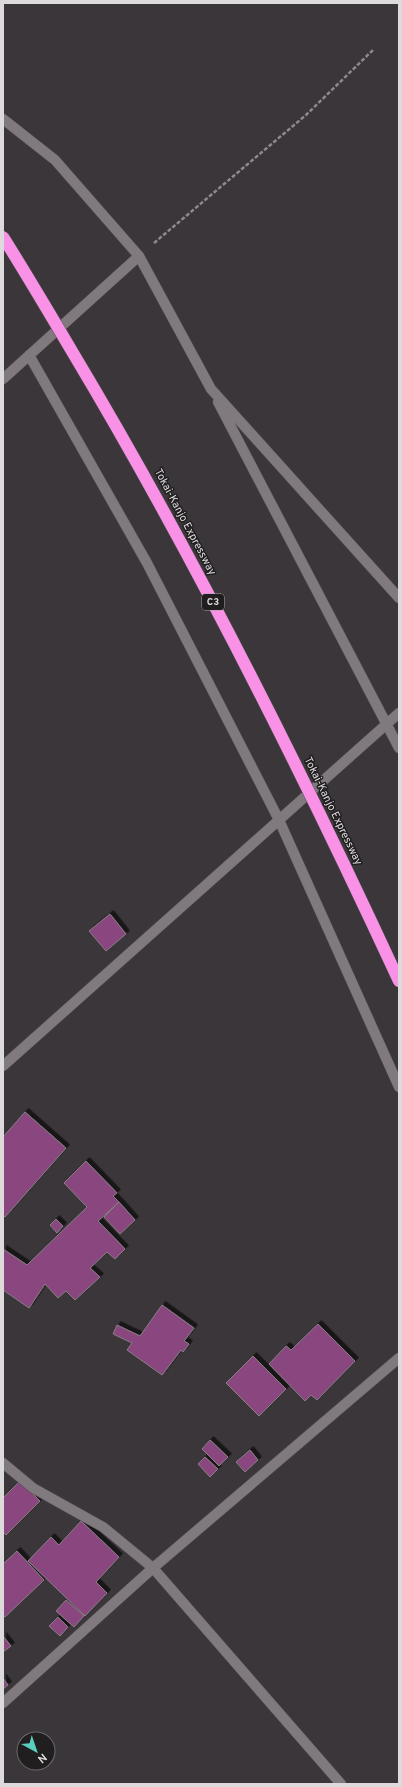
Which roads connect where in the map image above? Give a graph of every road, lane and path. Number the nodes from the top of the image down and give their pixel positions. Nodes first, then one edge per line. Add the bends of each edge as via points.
1 (373, 50) dead end
2 (3, 119) edge
3 (3, 236) edge
4 (139, 256) junction
5 (29, 355) junction
6 (3, 380) edge
7 (211, 389) junction
8 (399, 598) edge
9 (399, 713) edge
10 (387, 724) junction
11 (399, 748) edge
12 (279, 820) junction
13 (399, 981) edge
14 (3, 1066) edge
15 (399, 1087) edge
16 (399, 1358) edge
17 (3, 1463) edge
18 (153, 1568) junction
19 (3, 1703) edge
20 (341, 1784) edge

1 - 4 path via 306,115
2 - 4 street via 55,160
3 - 13 highway, Tokai-Kanjo Expressway / C3, bridge via 128,445 240,652 338,849
4 - 5 street
4 - 7 street
5 - 6 street
5 - 12 street via 147,563
7 - 8 street
7 - 10 street
9 - 10 street
10 - 11 street
10 - 12 street
12 - 14 street
12 - 15 street
16 - 18 street
17 - 18 street via 33,1488 102,1527
18 - 19 street
18 - 20 street

